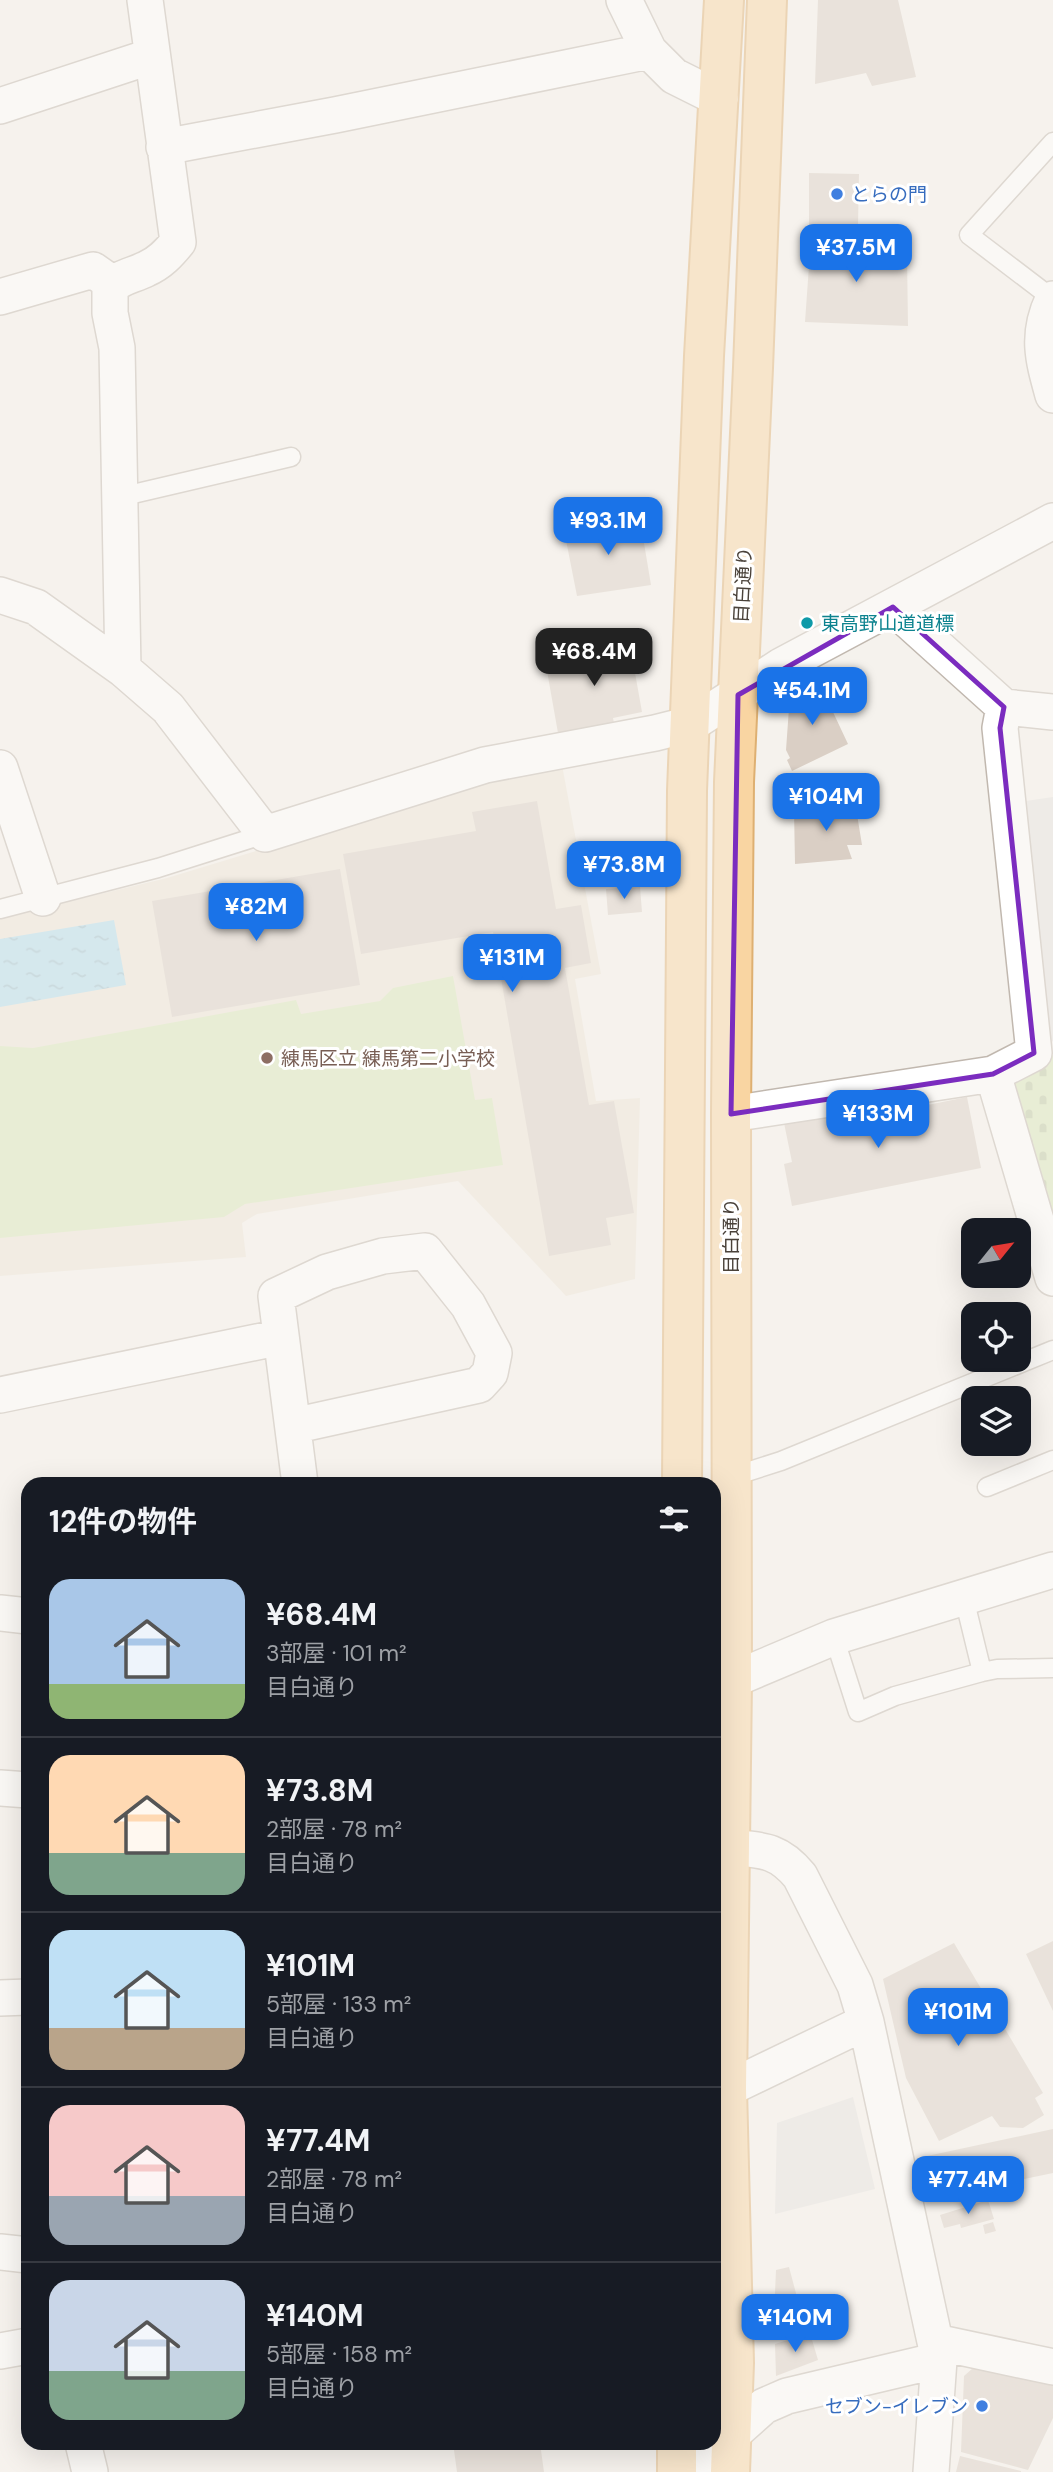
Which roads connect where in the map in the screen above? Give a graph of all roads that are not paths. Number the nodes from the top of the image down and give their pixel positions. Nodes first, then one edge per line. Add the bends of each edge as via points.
1 (145, 0) edge
2 (624, 0) edge
3 (724, 0) edge
4 (767, 0) edge
5 (649, 51) junction
6 (152, 56) junction
7 (720, 99) junction
8 (0, 106) edge
9 (1053, 142) edge
10 (164, 147) junction
11 (113, 284) junction
12 (0, 297) edge
13 (1053, 299) edge
14 (1053, 395) edge
15 (291, 457) dead end
16 (120, 497) junction
17 (1053, 521) edge
18 (0, 595) edge
19 (892, 607) junction
20 (123, 668) junction
21 (738, 695) junction
22 (1004, 707) junction
23 (1053, 712) edge
24 (691, 724) junction
25 (0, 768) edge
26 (265, 834) junction
27 (43, 898) junction
28 (0, 909) edge
29 (993, 1074) junction
30 (731, 1114) junction
31 (1053, 1278) edge
32 (281, 1337) junction
33 (1053, 1350) edge
34 (0, 1395) edge
35 (293, 1426) junction
36 (1053, 1460) edge
37 (299, 1477) edge
38 (682, 1477) edge
39 (732, 1477) junction
40 (987, 1487) dead end
41 (1053, 1570) edge
42 (964, 1598) junction
43 (0, 1613) edge
44 (21, 1615) edge
45 (834, 1637) junction
46 (1053, 1668) edge
47 (982, 1672) junction
48 (732, 1680) junction
49 (0, 1788) edge
50 (21, 1790) edge
51 (729, 1847) junction
52 (0, 1997) edge
53 (21, 1997) edge
54 (866, 2022) junction
55 (727, 2089) junction
56 (0, 2252) edge
57 (21, 2254) edge
58 (21, 2347) edge
59 (0, 2351) edge
60 (937, 2351) junction
61 (1053, 2367) edge
62 (85, 2450) edge
63 (677, 2450) edge
64 (730, 2454) edge
65 (90, 2472) edge
66 (677, 2472) edge
67 (690, 2472) edge
68 (931, 2472) edge

1 - 6 street
2 - 5 street
3 - 7 main road
4 - 21 main road, 目白通り
5 - 7 street via 674,76
5 - 10 street
6 - 8 street
6 - 10 street
7 - 24 main road via 704,356
9 - 13 lane via 969,235
10 - 11 street via 178,242 147,269 120,277
11 - 12 street via 93,270
11 - 16 street via 110,313 117,348
13 - 14 street via 1044,318 1041,342
15 - 16 lane
16 - 20 street
17 - 19 street
18 - 20 street via 37,607
19 - 21 street via 781,666
19 - 22 street
20 - 26 street via 168,708
21 - 24 street
21 - 30 main road, 目白通り
22 - 23 street
22 - 29 street via 1000,728 1034,1053
24 - 26 street via 485,765
24 - 38 main road
25 - 27 street
26 - 27 lane
27 - 28 lane
29 - 30 street
29 - 31 street
30 - 39 main road, 目白通り
32 - 34 street
32 - 35 street
32 - 35 street via 276,1296 327,1272 383,1256 425,1251 468,1305 494,1353 490,1373 479,1385
33 - 39 lane
35 - 37 street
36 - 40 lane
39 - 48 main road, 目白通り
41 - 42 street
42 - 45 street
42 - 47 lane
43 - 44 street
45 - 47 lane via 858,1712 895,1696
45 - 48 street
46 - 47 lane
48 - 51 main road, 目白通り
49 - 50 street
51 - 54 street via 768,1850 800,1876 855,1985
51 - 55 main road, 目白通り
52 - 53 street
54 - 55 street
54 - 60 street
55 - 64 main road, 目白通り via 734,2363
56 - 57 street
58 - 59 street
60 - 61 street
60 - 64 street via 764,2406
60 - 68 street
62 - 65 street
63 - 66 main road
64 - 67 street

